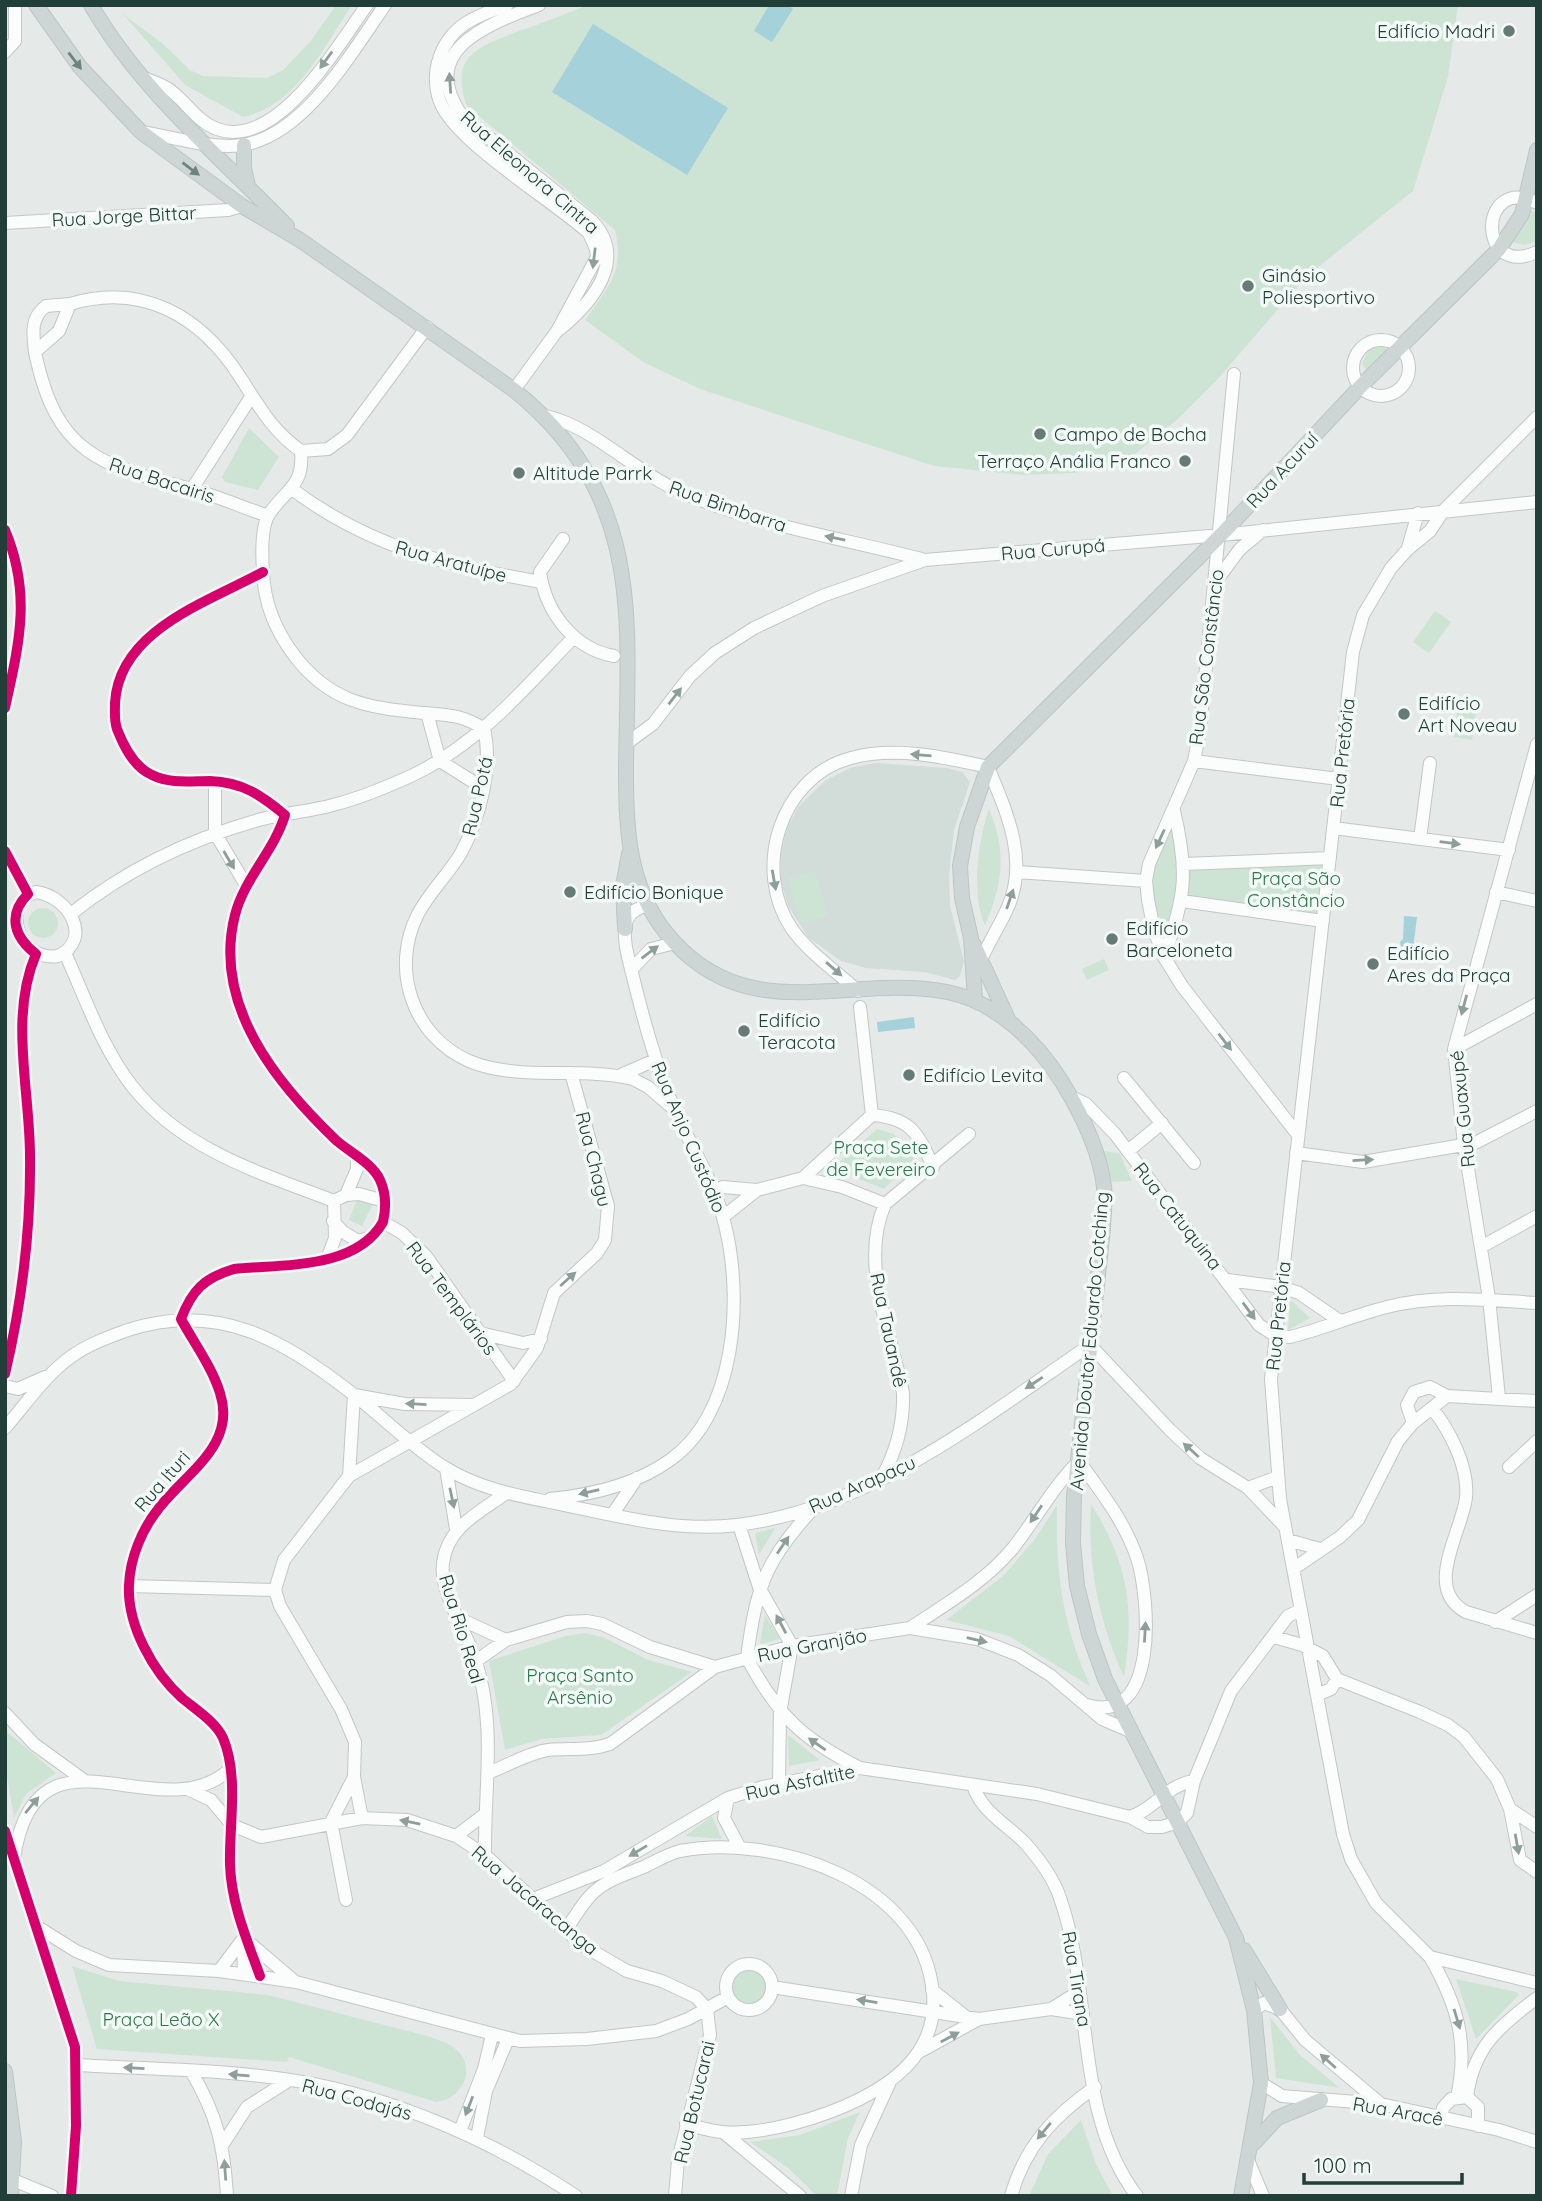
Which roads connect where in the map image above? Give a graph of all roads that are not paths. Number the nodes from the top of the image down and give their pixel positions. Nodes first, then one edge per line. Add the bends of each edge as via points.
1 (15, 5) edge
2 (36, 5) edge
3 (92, 5) edge
4 (367, 5) edge
5 (385, 5) edge
6 (507, 5) edge
7 (538, 5) edge
8 (5, 52) edge
9 (147, 79) junction
10 (141, 132) junction
11 (203, 142) junction
12 (244, 145) junction
13 (1537, 150) edge
14 (249, 187) junction
15 (1532, 200) edge
16 (242, 206) junction
17 (5, 223) edge
18 (300, 240) junction
19 (1499, 248) junction
20 (1537, 252) edge
21 (70, 304) junction
22 (427, 327) junction
23 (557, 331) junction
24 (1400, 348) junction
25 (35, 352) junction
26 (1234, 374) dead end
27 (1360, 387) junction
28 (514, 390) junction
29 (251, 397) junction
30 (545, 416) junction
31 (1537, 417) edge
32 (301, 451) junction
33 (192, 489) junction
34 (292, 489) junction
35 (1537, 502) edge
36 (1444, 510) junction
37 (1418, 513) junction
38 (268, 516) junction
39 (5, 530) edge
40 (1264, 530) junction
41 (1221, 535) junction
42 (563, 539) dead end
43 (881, 548) junction
44 (1408, 549) junction
45 (925, 560) junction
46 (263, 572) junction
47 (879, 576) junction
48 (541, 582) junction
49 (1216, 582) junction
50 (573, 638) junction
51 (614, 656) dead end
52 (5, 708) edge
53 (426, 713) junction
54 (484, 730) junction
55 (627, 743) junction
56 (1537, 744) edge
57 (440, 761) junction
58 (1194, 761) junction
59 (1430, 763) dead end
60 (988, 767) junction
61 (1534, 767) edge
62 (1339, 779) junction
63 (215, 781) junction
64 (482, 788) junction
65 (1174, 811) junction
66 (285, 815) junction
67 (1334, 828) junction
68 (215, 833) junction
69 (1420, 839) junction
70 (1509, 850) junction
71 (5, 851) edge
72 (629, 853) junction
73 (1330, 858) junction
74 (1184, 864) junction
75 (1017, 872) junction
76 (1146, 881) junction
77 (247, 887) junction
78 (1496, 892) junction
79 (29, 894) junction
80 (1182, 901) junction
81 (1537, 901) edge
82 (648, 905) junction
83 (72, 913) junction
84 (1322, 921) junction
85 (625, 929) junction
86 (971, 937) junction
87 (675, 943) junction
88 (65, 953) junction
89 (36, 954) junction
90 (1164, 957) junction
91 (981, 960) junction
92 (631, 970) junction
93 (858, 991) junction
94 (975, 1000) junction
95 (1537, 1004) edge
96 (860, 1007) dead end
97 (1009, 1021) junction
98 (1454, 1049) junction
99 (655, 1060) junction
100 (571, 1073) junction
101 (620, 1076) junction
102 (1124, 1078) dead end
103 (1071, 1097) junction
104 (676, 1111) junction
105 (1537, 1111) edge
106 (872, 1115) junction
107 (1162, 1123) junction
108 (969, 1134) dead end
109 (1298, 1135) junction
110 (1089, 1137) junction
111 (1464, 1144) junction
112 (1128, 1151) junction
113 (1296, 1153) junction
114 (357, 1158) junction
115 (1194, 1163) dead end
116 (933, 1167) junction
117 (803, 1178) junction
118 (732, 1189) junction
119 (714, 1190) junction
120 (757, 1190) junction
121 (340, 1198) junction
122 (384, 1201) junction
123 (885, 1204) junction
124 (738, 1205) junction
125 (1537, 1216) edge
126 (723, 1217) junction
127 (333, 1220) junction
128 (383, 1222) junction
129 (369, 1238) junction
130 (1481, 1247) junction
131 (327, 1259) junction
132 (1228, 1280) junction
133 (1281, 1287) junction
134 (1489, 1298) junction
135 (1537, 1303) edge
136 (181, 1319) junction
137 (1340, 1321) junction
138 (480, 1333) junction
139 (1276, 1336) junction
140 (541, 1339) junction
141 (1090, 1345) junction
142 (54, 1371) junction
143 (5, 1374) edge
144 (514, 1381) junction
145 (5, 1385) edge
146 (354, 1395) junction
147 (1447, 1396) junction
148 (1499, 1398) junction
149 (1537, 1401) edge
150 (477, 1405) junction
151 (1432, 1408) junction
152 (1412, 1423) junction
153 (5, 1428) edge
154 (1537, 1441) edge
155 (410, 1442) junction
156 (1079, 1461) junction
157 (1509, 1467) dead end
158 (446, 1468) junction
159 (349, 1476) junction
160 (1278, 1476) junction
161 (637, 1478) junction
162 (881, 1478) junction
163 (1248, 1488) junction
164 (505, 1494) junction
165 (539, 1500) junction
166 (814, 1508) junction
167 (612, 1515) junction
168 (739, 1525) junction
169 (456, 1529) junction
170 (1287, 1534) junction
171 (1320, 1549) junction
172 (1293, 1569) junction
173 (129, 1586) junction
174 (759, 1587) junction
175 (275, 1590) junction
176 (1537, 1595) edge
177 (1301, 1610) junction
178 (460, 1619) junction
179 (1495, 1622) junction
180 (910, 1628) junction
181 (1537, 1633) edge
182 (1275, 1637) junction
183 (506, 1640) junction
184 (792, 1646) junction
185 (1308, 1648) junction
186 (747, 1658) junction
187 (476, 1661) junction
188 (715, 1667) junction
189 (1337, 1679) junction
190 (1317, 1695) junction
191 (1080, 1703) junction
192 (1118, 1706) junction
193 (5, 1713) edge
194 (780, 1713) junction
195 (1130, 1731) junction
196 (860, 1768) junction
197 (229, 1770) junction
198 (490, 1772) junction
199 (354, 1777) junction
200 (86, 1781) junction
201 (1194, 1781) junction
202 (779, 1783) junction
203 (973, 1785) junction
204 (187, 1788) junction
205 (1162, 1793) junction
206 (728, 1798) junction
207 (1510, 1809) junction
208 (485, 1814) junction
209 (1130, 1817) junction
210 (362, 1818) junction
211 (1534, 1821) edge
212 (331, 1822) junction
213 (1178, 1822) junction
214 (232, 1825) junction
215 (5, 1831) edge
216 (671, 1831) junction
217 (456, 1836) junction
218 (740, 1848) junction
219 (678, 1852) junction
220 (485, 1855) junction
221 (13, 1862) junction
222 (1537, 1872) edge
223 (533, 1899) junction
224 (346, 1900) dead end
225 (36, 1926) junction
226 (566, 1930) junction
227 (244, 1936) junction
228 (1236, 1938) junction
229 (1430, 1957) junction
230 (219, 1971) junction
231 (244, 1974) junction
232 (260, 1976) junction
233 (296, 1982) junction
234 (1537, 1983) edge
235 (772, 1987) junction
236 (932, 1990) junction
237 (1080, 1991) junction
238 (728, 1997) junction
239 (1537, 1998) edge
240 (707, 2009) junction
241 (1051, 2009) junction
242 (1280, 2009) junction
243 (1254, 2010) junction
244 (934, 2012) junction
245 (1083, 2014) junction
246 (973, 2018) junction
247 (492, 2035) junction
248 (508, 2039) junction
249 (1463, 2044) junction
250 (1481, 2049) junction
251 (919, 2052) junction
252 (77, 2065) junction
253 (5, 2071) edge
254 (191, 2071) junction
255 (288, 2081) junction
256 (1261, 2083) junction
257 (889, 2084) junction
258 (1095, 2087) junction
259 (1462, 2097) junction
260 (1321, 2100) junction
261 (1381, 2104) junction
262 (1441, 2119) junction
263 (686, 2124) junction
264 (1478, 2126) junction
265 (460, 2131) junction
266 (723, 2132) junction
267 (1521, 2137) junction
268 (477, 2138) junction
269 (1537, 2142) edge
270 (223, 2144) junction
271 (10, 2145) edge
272 (1537, 2150) edge
273 (1250, 2153) junction
274 (8, 2184) edge
275 (52, 2196) edge
276 (71, 2196) edge
277 (227, 2196) edge
278 (576, 2196) edge
279 (675, 2196) edge
280 (800, 2196) edge
281 (852, 2196) edge
282 (1011, 2196) edge
283 (1137, 2196) edge
284 (1241, 2196) edge
285 (1263, 2196) edge

1 - 8 street via 15,41
2 -> 10 main road, Avenida Doutor Eduardo Cotching via 80,67
3 - 9 main road, Avenida Doutor Eduardo Cotching
4 -> 9 street via 298,97 255,126 233,131 214,128 167,88
5 - 12 street via 303,113 272,134
6 -> 23 street, Rua Eleonora Cintra via 475,17 451,34 437,63 437,93 466,135 593,240 594,268
23 -> 7 street, Rua Eleonora Cintra via 597,286 609,256 608,243 592,221 462,116 453,104 448,76 454,54 472,34
9 - 11 main road, Avenida Doutor Eduardo Cotching
10 - 11 street
10 -> 16 main road, Avenida Doutor Eduardo Cotching
11 - 12 street
11 - 14 main road, Avenida Doutor Eduardo Cotching
12 - 14 main road
13 - 15 main road, Rua Acuruí
14 - 18 main road, Avenida Doutor Eduardo Cotching
15 - 19 main road, Rua Acuruí
15 - 19 street via 1507,200 1494,213 1490,232
16 - 17 street, Rua Jorge Bittar
16 - 18 main road, Avenida Doutor Eduardo Cotching
18 - 22 main road, Avenida Doutor Eduardo Cotching
19 - 20 street via 1517,257
19 - 24 main road, Rua Acuruí
21 - 25 street via 59,331
21 - 25 street, Rua Bacairis via 46,306 36,315
21 - 29 street, Rua Bacairis via 107,296 165,308 211,339
22 - 28 main road, Avenida Doutor Eduardo Cotching
22 - 32 street via 347,435 328,449
23 - 28 street, Rua Eleonora Cintra
24 - 27 main road, Rua Acuruí
24 - 27 street via 1392,342 1373,341 1358,352 1353,370
24 - 27 street via 1408,363 1401,388 1376,396
25 - 33 street, Rua Bacairis via 51,407 77,443 110,466
26 - 41 street, Rua São Constâncio
27 - 41 main road, Rua Acuruí
28 - 30 main road, Avenida Doutor Eduardo Cotching
29 - 32 street, Rua Bacairis via 276,432
29 - 33 street
43 -> 30 street, Rua Bimbarra via 794,529 681,492 567,423
30 - 55 main road, Avenida Doutor Eduardo Cotching via 582,462 613,528 626,612
31 - 36 street, Rua Pretória
32 - 34 street via 302,472
33 - 38 street, Rua Bacairis
34 - 38 street
34 - 48 street, Rua Aratuípe via 351,528 393,547 443,563
35 - 36 street, Rua Curupá
36 - 37 street, Rua Curupá
36 - 44 street, Rua Pretória via 1430,531
37 - 40 street, Rua Curupá
37 - 44 street, Rua Pretória
38 - 46 street, Rua Potá
39 - 52 street via 22,595 19,642
40 - 41 street, Rua Curupá
40 - 49 street via 1240,549
41 - 45 street, Rua Curupá
41 - 49 street, Rua São Constâncio
41 - 60 main road, Rua Acuruí
42 - 48 street via 540,572
43 - 45 street, Rua Bimbarra
43 - 47 street via 888,565
44 - 62 street, Rua Pretória via 1375,590 1363,615 1353,652
45 - 47 street, Rua Curupá
46 - 53 street, Rua Potá via 272,618 306,671 345,699
46 - 63 street via 144,639 133,652 116,692 114,722 123,744 146,772 170,781
55 -> 47 street, Rua Curupá via 649,728 690,676 715,653 773,619
48 - 50 street
49 - 58 street, Rua São Constâncio
50 - 51 street
50 - 54 street
53 - 54 street, Rua Potá via 465,717
53 - 57 street
54 - 57 street
54 - 64 street, Rua Potá via 488,761
55 - 72 main road, Avenida Doutor Eduardo Cotching
56 - 61 street, Rua Guaxupé
57 - 64 street
57 - 66 street via 372,792
58 - 62 street
58 - 65 street, Rua São Constâncio
59 - 69 street
60 - 75 street via 1007,811
60 - 86 main road via 967,827 960,866
60 -> 93 street via 914,754 849,759 808,784 783,817 772,867 777,899 791,928 808,948
61 - 70 street, Rua Guaxupé
62 - 67 street, Rua Pretória
63 - 66 street via 253,790
63 - 68 street
64 - 100 street, Rua Potá via 462,852 409,934 405,983 431,1033 451,1051 491,1068
65 - 74 street
65 -> 76 street, Rua São Constâncio via 1149,864
66 - 68 street
66 - 77 street
67 - 69 street
67 - 73 street, Rua Pretória
68 -> 77 street
68 - 83 street via 142,867
69 -> 70 street
70 - 78 street, Rua Guaxupé
71 - 79 street
72 - 82 main road, Avenida Doutor Eduardo Cotching
72 - 85 main road via 623,886
73 - 74 street
73 - 84 street, Rua Pretória
74 - 80 street
75 - 76 street
91 -> 75 street via 1009,906
76 - 90 street, Rua São Constâncio via 1154,930
77 - 114 street via 234,915 230,974 242,1011 260,1052 284,1088
78 - 81 street
78 -> 98 street, Rua Guaxupé
79 - 83 street via 45,893
79 - 89 street via 16,910 16,928
80 - 84 street
80 - 90 street
82 - 85 street via 631,913
82 - 87 main road, Avenida Doutor Eduardo Cotching
83 - 88 street via 74,933
84 - 109 street, Rua Pretória
85 - 92 street, Rua Anjo Custódio
86 - 91 main road
86 - 94 main road
92 -> 87 street via 651,949
87 - 93 main road, Avenida Doutor Eduardo Cotching via 722,978 750,989
88 - 89 street via 52,957
88 - 121 street via 109,1048 131,1085 157,1114 223,1157
89 - 143 street via 23,996 30,1155 28,1235 20,1312
90 -> 109 street, Rua São Constâncio
91 - 97 main road
92 - 99 street, Rua Anjo Custódio
93 - 94 main road, Avenida Doutor Eduardo Cotching via 925,989
94 - 97 main road, Avenida Doutor Eduardo Cotching
95 - 98 street
96 - 106 street
97 - 103 main road, Avenida Doutor Eduardo Cotching via 1040,1053
98 - 111 street, Rua Guaxupé
99 - 101 street, Rua Potá
99 - 104 street, Rua Anjo Custódio
100 - 101 street, Rua Potá
140 -> 100 street, Rua Chagu via 554,1293 597,1253 608,1226 608,1206
101 - 104 street, Rua Potá via 648,1087
102 - 107 street
103 - 110 main road, Avenida Doutor Eduardo Cotching
103 - 112 street, Rua Catuquina via 1086,1104
104 - 119 street, Rua Anjo Custódio
105 - 111 street via 1484,1141
106 - 116 street via 902,1120 911,1127
106 - 117 street
107 - 112 street
107 - 115 street
108 - 116 street
109 - 113 street, Rua Pretória
110 - 112 street, Rua Catuquina via 1102,1136
110 - 141 main road, Avenida Doutor Eduardo Cotching via 1104,1187
113 -> 111 street via 1363,1162
111 - 130 street, Rua Guaxupé
112 - 132 street, Rua Catuquina
113 - 133 street, Rua Pretória
114 - 121 street via 357,1169
114 - 122 street via 379,1178
116 - 123 street
117 - 120 street
117 - 123 street
118 - 119 street
118 - 120 street
118 - 124 street
119 - 126 street, Rua Anjo Custódio
120 - 124 street
121 - 122 street via 359,1194
121 - 127 street
122 - 128 street
123 - 162 street, Rua Tauandê via 874,1258 904,1412 893,1458
124 - 126 street
125 - 130 street
126 - 161 street, Rua Anjo Custódio via 732,1257 735,1309 716,1398 687,1445
127 - 129 street via 350,1237 358,1241
127 - 131 street via 335,1238
128 - 129 street
128 - 138 street, Rua Templários via 426,1256
129 - 131 street via 347,1254
130 - 134 street, Rua Guaxupé
131 - 136 street via 219,1274 197,1288
132 - 133 street, Rua Catuquina
132 -> 139 street, Rua Catuquina via 1248,1313
133 - 137 street, Rua Catuquina via 1299,1293
133 - 139 street, Rua Pretória
134 - 135 street
134 - 137 street via 1430,1299
134 - 148 street, Rua Guaxupé
136 - 142 street via 115,1335 72,1356
136 - 146 street via 229,1324 269,1338
136 - 173 street, Rua Ituri via 221,1394 222,1431 203,1461 145,1528
137 - 139 street via 1290,1337
138 - 140 street via 523,1343
138 - 144 street, Rua Templários
139 - 160 street, Rua Pretória via 1271,1413
140 - 144 street, Rua Chagu
141 - 156 main road, Avenida Doutor Eduardo Cotching
141 -> 162 street, Rua Arapaçu via 919,1459
163 -> 141 street via 1199,1458
142 - 145 street via 29,1386
142 - 153 street
144 - 150 street, Rua Chagu
150 -> 146 street via 405,1404
146 - 155 street
146 - 159 street
147 - 148 street
147 - 151 street
147 - 152 street via 1430,1387 1414,1392 1407,1405
148 - 149 street
150 - 155 street, Rua Chagu
151 - 152 street
151 - 179 street via 1452,1441 1466,1498 1447,1569 1447,1593 1456,1607
152 - 171 street via 1389,1453 1358,1520
154 - 157 street
155 - 158 street, Rua Arapaçu
155 - 159 street, Rua Chagu
156 -> 180 street via 1054,1487 997,1565
156 - 192 main road, Avenida Doutor Eduardo Cotching via 1073,1543 1077,1586 1089,1634
192 -> 156 street via 1142,1670 1144,1589 1123,1527
158 - 164 street, Rua Arapaçu
158 -> 169 street, Rua Rio Real
159 - 175 street via 284,1560
160 - 163 street
160 - 170 street, Rua Pretória
161 -> 165 street, Rua Anjo Custódio
161 - 167 street, Rua Anjo Custódio
162 - 166 street, Rua Arapaçu
163 - 170 street
164 - 165 street, Rua Arapaçu
164 - 169 street
165 - 167 street, Rua Arapaçu
166 - 168 street, Rua Arapaçu
174 -> 166 street via 786,1539
167 - 168 street, Rua Arapaçu via 676,1527
168 - 174 street
169 - 178 street, Rua Rio Real via 446,1550 443,1578
170 - 171 street
170 - 172 street, Rua Pretória
171 - 172 street
172 - 177 street, Rua Pretória
173 - 175 street
173 - 197 street, Rua Ituri via 135,1623 146,1650 178,1694 222,1735
184 -> 174 street
174 - 186 street
175 - 199 street via 295,1636 351,1730
176 - 179 street
177 - 182 street via 1288,1616
177 - 185 street, Rua Pretória
178 - 183 street
178 - 187 street, Rua Rio Real
179 - 181 street
180 - 184 street, Rua Granjão
180 -> 191 street via 976,1639 1018,1654
182 - 185 street
182 - 201 street via 1231,1691
183 - 187 street
183 - 188 street via 567,1622 587,1621
184 - 186 street, Rua Granjão
184 - 194 street
185 - 189 street via 1329,1663
185 - 190 street, Rua Pretória
186 - 188 street, Rua Granjão
186 - 194 street
187 - 198 street, Rua Rio Real
188 - 198 street via 610,1744 593,1750 531,1754
189 - 190 street via 1331,1689
189 - 207 street via 1429,1717 1464,1737 1497,1779
190 - 229 street, Rua Pretória via 1351,1859 1376,1903
191 - 192 street via 1100,1709
191 - 195 street
192 - 195 main road, Avenida Doutor Eduardo Cotching
193 - 200 street via 34,1744
196 -> 194 street via 822,1748
194 - 202 street
195 - 205 main road, Avenida Doutor Eduardo Cotching
196 - 202 street, Rua Asfaltite
196 - 203 street, Rua Asfaltite
197 - 204 street via 213,1783
197 - 214 street, Rua Ituri
198 - 208 street, Rua Rio Real
199 - 210 street
199 - 212 street
200 - 204 street
221 -> 200 street via 20,1822 28,1807 56,1786
201 - 205 street
201 - 213 street via 1187,1813
202 - 206 street, Rua Asfaltite
203 - 209 street, Rua Asfaltite via 1037,1794
203 - 237 street, Rua Tirana via 983,1805 1026,1844 1060,1896
204 - 214 street via 211,1800
205 - 209 street via 1151,1808
205 - 213 main road, Avenida Doutor Eduardo Cotching
206 - 216 street, Rua Asfaltite
206 - 218 street via 724,1818
207 - 211 street
207 -> 222 street via 1520,1860
208 - 217 street
208 - 220 street, Rua Rio Real
209 - 213 street, Rua Asfaltite via 1148,1826
210 - 212 street, Rua Jacaracanga
217 -> 210 street, Rua Jacaracanga via 407,1820
212 - 214 street, Rua Jacaracanga via 273,1837 249,1834
212 - 224 street
213 - 228 main road, Avenida Doutor Eduardo Cotching
214 - 227 street, Rua Ituri via 232,1889
215 - 221 street
216 - 219 street
216 -> 223 street, Rua Asfaltite via 604,1871
217 - 220 street, Rua Jacaracanga
218 - 219 street
218 - 236 street via 802,1857 834,1871 882,1903 917,1937 927,1959
219 - 226 street via 609,1881 591,1895
220 - 223 street, Rua Jacaracanga
221 - 225 street
223 - 226 street, Rua Jacaracanga
225 - 230 street via 109,1965
225 - 252 street via 70,2025
226 - 240 street, Rua Jacaracanga via 612,1964 681,1989
227 - 230 street
227 - 231 street, Rua Ituri
227 - 232 street, Rua Ituri
227 - 233 street
228 - 242 main road
228 - 243 main road, Avenida Doutor Eduardo Cotching
229 - 234 street
229 -> 249 street via 1452,2002
230 - 231 street
231 - 232 street
232 - 233 street
233 - 247 street
235 - 238 street via 767,2001 756,2009 743,2009
235 - 238 street via 761,1968 745,1964 727,1979
244 -> 235 street
236 - 244 street
236 - 246 street
237 - 241 street
237 - 245 street, Rua Tirana
238 - 240 street
239 - 250 street
240 - 248 street via 656,2031 535,2042
240 - 263 street, Rua Botucarai via 710,2035
241 - 245 street
241 - 246 street
242 - 243 street via 1264,2003
261 -> 242 street via 1322,2056
243 - 256 main road, Avenida Doutor Eduardo Cotching
244 - 246 street
244 - 251 street
245 - 258 street, Rua Tirana
251 -> 246 street
247 - 248 street
247 -> 265 street
248 - 268 street via 486,2091
249 - 250 street
249 - 259 street
250 - 259 street
251 - 257 street
254 -> 252 street, Rua Codajás
252 - 276 street
253 - 271 main road
255 -> 254 street, Rua Codajás
254 - 270 street via 216,2118
255 - 265 street, Rua Codajás via 345,2092
255 - 270 street via 247,2107
256 - 260 street, Rua Aracê via 1282,2096
256 - 273 main road, Avenida Doutor Eduardo Cotching
257 - 266 street via 818,2116
257 - 281 street via 861,2145
258 -> 282 street via 1043,2130 1024,2158
258 - 283 street, Rua Tirana via 1113,2158
259 - 262 street via 1445,2105
259 - 264 street via 1478,2107
260 - 261 street, Rua Aracê
260 - 273 main road via 1278,2118
261 - 262 street, Rua Aracê
262 - 264 street, Rua Aracê
263 - 266 street
263 - 279 street, Rua Botucarai
264 - 267 street, Rua Aracê
265 - 268 street, Rua Codajás
266 - 280 street
267 - 269 street, Rua Aracê
267 - 272 street
268 - 278 street, Rua Codajás
277 -> 270 street
271 - 274 main road
273 - 284 main road, Avenida Doutor Eduardo Cotching
273 - 285 street
274 - 275 street

